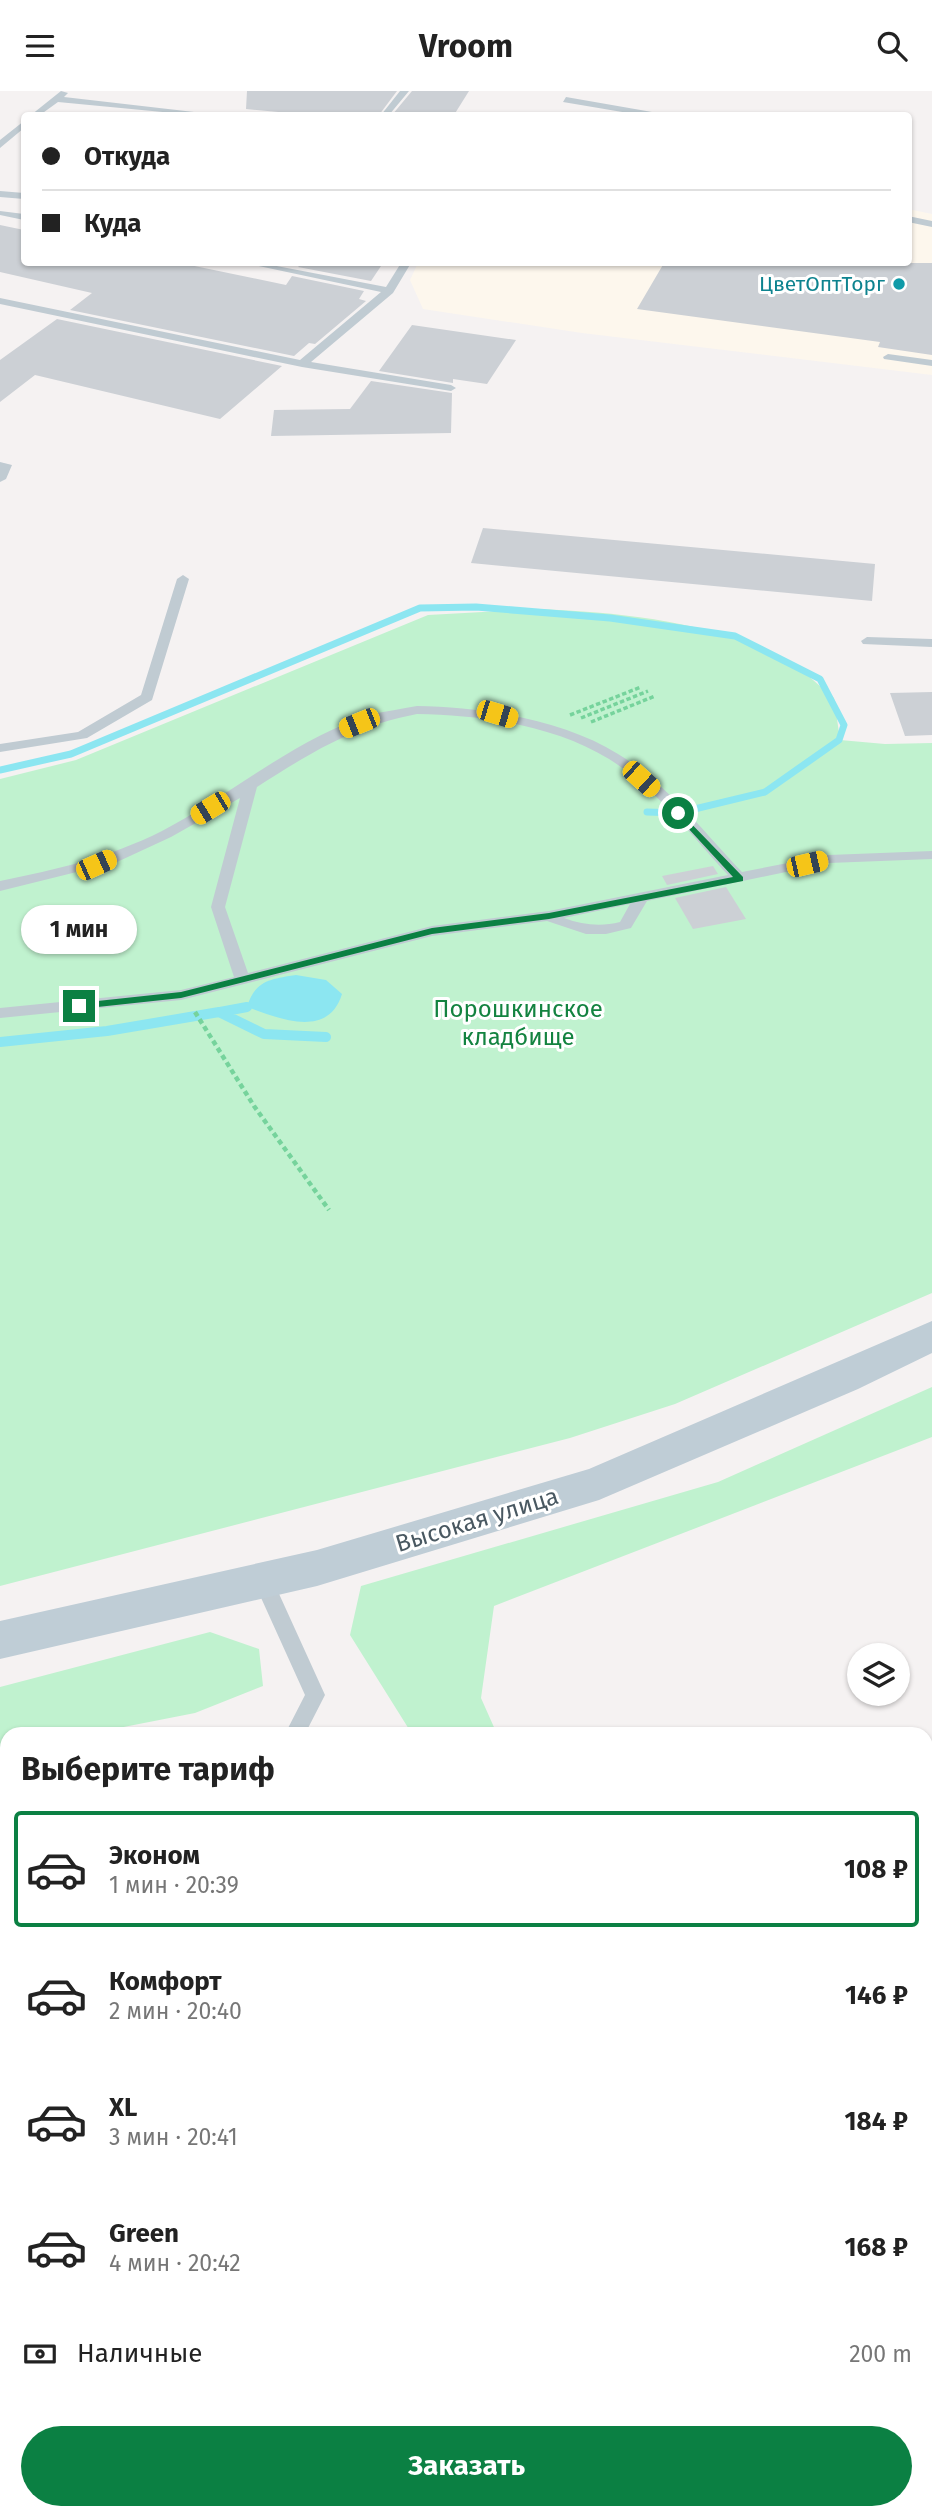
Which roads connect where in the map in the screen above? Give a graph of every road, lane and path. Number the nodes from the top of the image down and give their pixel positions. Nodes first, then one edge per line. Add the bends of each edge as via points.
1 (67, 91) edge
2 (405, 91) edge
3 (55, 99) junction
4 (566, 100) dead end
5 (40, 112) edge
6 (186, 112) edge
7 (388, 112) edge
8 (635, 112) edge
9 (21, 127) edge
10 (0, 145) edge
11 (0, 194) edge
12 (21, 196) edge
13 (2, 213) dead end
14 (21, 217) edge
15 (912, 220) edge
16 (932, 224) edge
17 (264, 266) edge
18 (405, 266) edge
19 (389, 291) junction
20 (0, 300) edge
21 (888, 357) dead end
22 (932, 363) edge
23 (302, 364) junction
24 (451, 388) dead end
25 (0, 465) edge
26 (0, 479) edge
27 (183, 579) dead end
28 (867, 641) dead end
29 (932, 643) edge
30 (641, 687) dead end
31 (648, 691) dead end
32 (655, 696) dead end
33 (573, 713) dead end
34 (580, 718) dead end
35 (586, 723) dead end
36 (0, 748) edge
37 (251, 783) junction
38 (932, 855) edge
39 (740, 879) junction
40 (0, 886) edge
41 (641, 898) junction
42 (549, 916) junction
43 (242, 979) junction
44 (181, 995) junction
45 (0, 1013) edge
46 (329, 1210) dead end
47 (932, 1336) edge
48 (263, 1580) junction
49 (0, 1640) edge
50 (299, 1727) edge

1 - 3 lane
2 - 7 lane
3 - 5 lane
3 - 6 lane
4 - 8 lane
9 - 10 lane
11 - 12 lane
13 - 14 lane
15 - 16 lane
17 - 19 lane
18 - 19 lane
19 - 23 lane
20 - 23 lane
21 - 22 lane
23 - 24 lane
25 - 26 lane via 6,465
27 - 36 lane via 147,697 82,735
28 - 29 lane
30 - 33 path
31 - 34 path
32 - 35 path
37 - 39 lane via 319,740 380,715 441,707 497,714 561,734 622,761
37 - 40 lane via 169,832 96,865
37 - 43 lane via 218,907
38 - 39 lane via 829,859
39 - 41 lane
41 - 42 lane
41 - 42 lane via 626,925 615,928 570,927
42 - 43 lane via 432,931
43 - 44 lane
44 - 45 lane
44 - 46 path
47 - 48 street, Высокая улица via 599,1483
48 - 49 street, Высокая улица
48 - 50 lane via 315,1695

